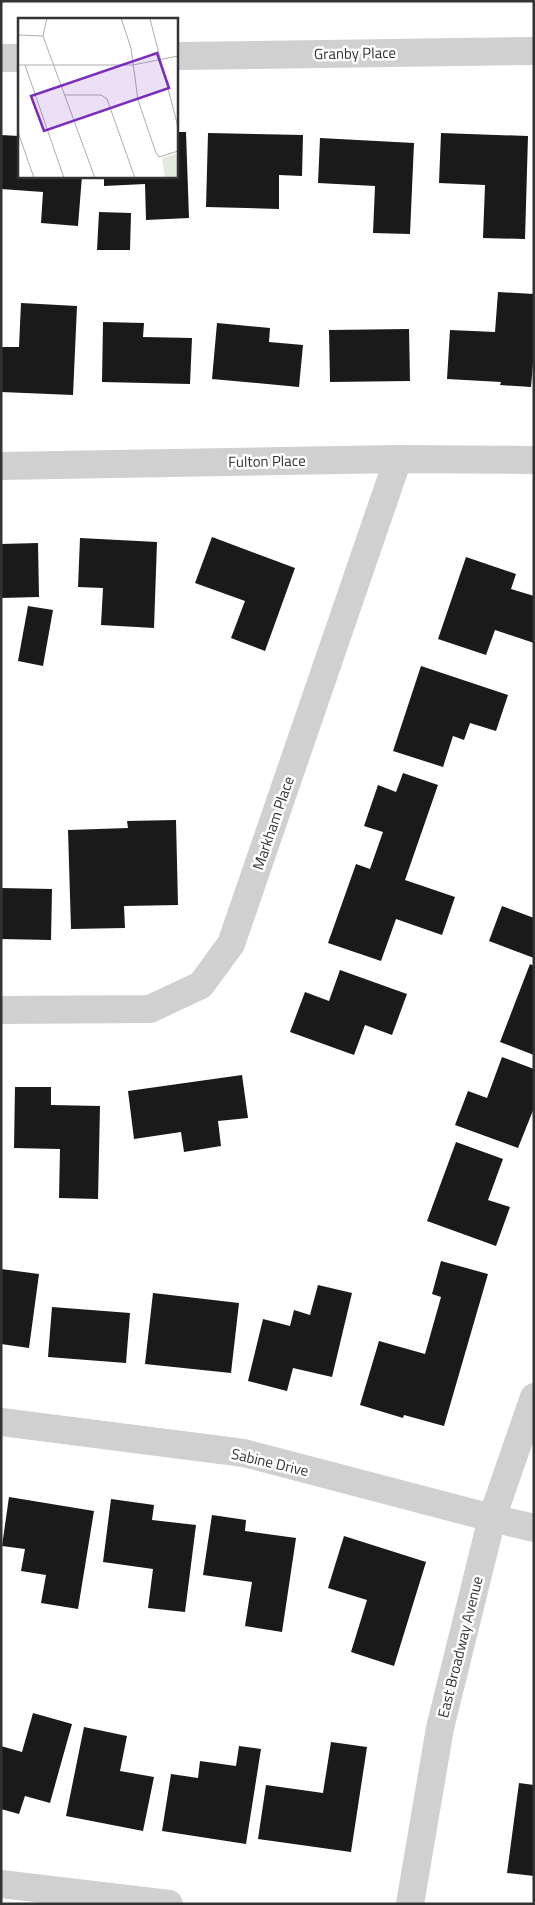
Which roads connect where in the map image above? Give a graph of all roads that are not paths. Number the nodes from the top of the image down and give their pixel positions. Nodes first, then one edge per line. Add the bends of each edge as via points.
1 (534, 51) edge
2 (178, 56) edge
3 (1, 58) edge
4 (18, 58) edge
5 (398, 459) junction
6 (534, 460) edge
7 (1, 466) edge
8 (1, 1010) edge
9 (534, 1397) edge
10 (1, 1422) edge
11 (492, 1518) junction
12 (534, 1528) edge
13 (1, 1884) edge
14 (169, 1904) edge
15 (410, 1904) edge

1 - 2 street, Granby Place
3 - 4 street
5 - 6 street, Fulton Place
5 - 7 street, Fulton Place
5 - 8 street, Markham Place via 231,944 201,985 150,1009
9 - 11 street, East Broadway Avenue
10 - 11 street, Sabine Drive via 244,1454
11 - 12 street, Sabine Drive
11 - 15 street, East Broadway Avenue via 440,1728
13 - 14 street

